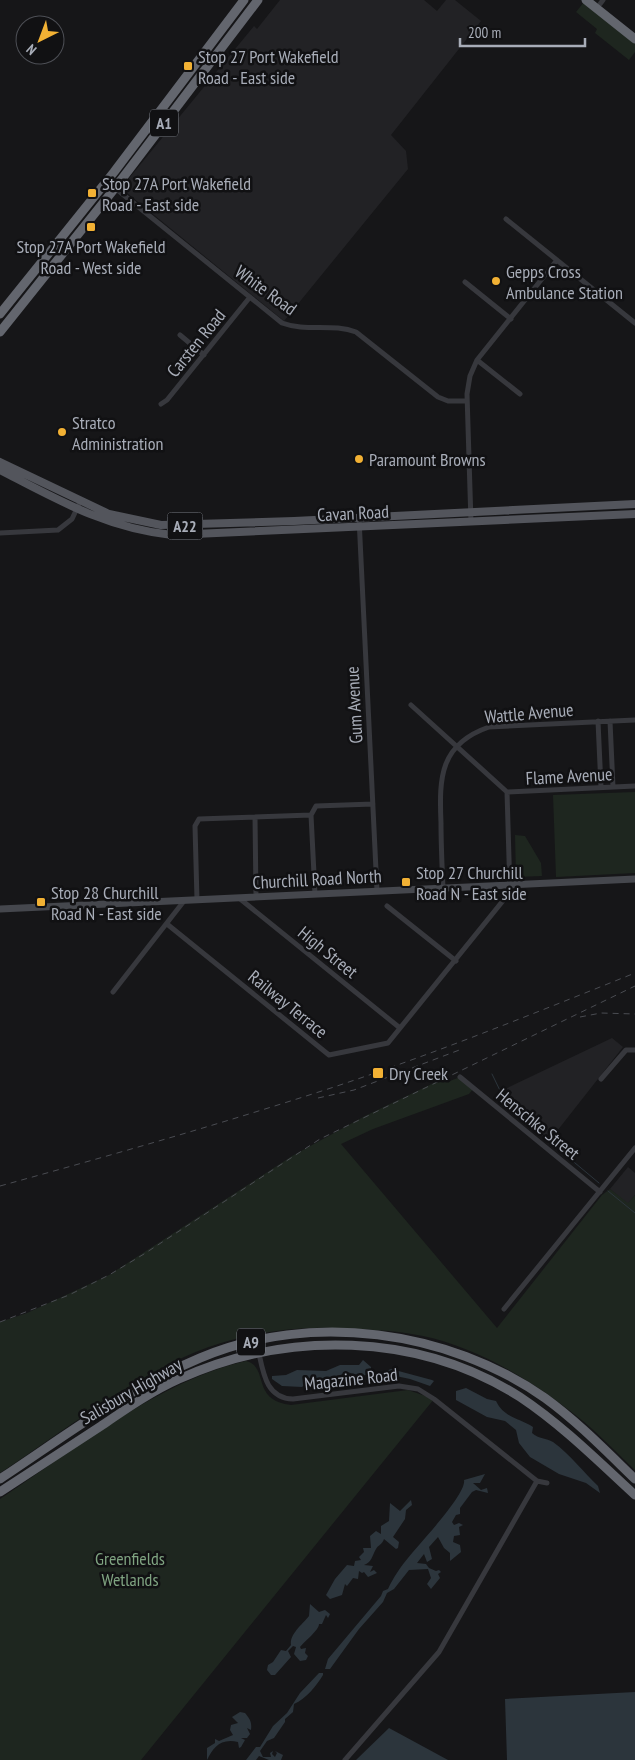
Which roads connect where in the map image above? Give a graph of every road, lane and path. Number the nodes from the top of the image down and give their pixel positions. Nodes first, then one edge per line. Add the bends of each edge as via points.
1 (244, 0) edge
2 (258, 0) edge
3 (586, 0) edge
4 (599, 3) edge
5 (635, 32) edge
6 (635, 39) edge
7 (204, 50) junction
8 (213, 58) junction
9 (114, 172) junction
10 (115, 188) junction
11 (95, 196) junction
12 (506, 219) dead end
13 (557, 260) junction
14 (465, 282) dead end
15 (250, 297) junction
16 (22, 305) junction
17 (0, 314) edge
18 (511, 319) junction
19 (635, 323) edge
20 (0, 324) edge
21 (0, 332) edge
22 (180, 335) dead end
23 (204, 355) junction
24 (478, 360) junction
25 (520, 394) dead end
26 (466, 401) junction
27 (161, 404) dead end
28 (0, 462) edge
29 (0, 470) edge
30 (635, 504) edge
31 (79, 506) junction
32 (471, 512) junction
33 (635, 514) edge
34 (359, 518) junction
35 (294, 521) junction
36 (471, 522) junction
37 (220, 524) junction
38 (360, 527) junction
39 (282, 531) junction
40 (0, 533) edge
41 (221, 534) junction
42 (411, 705) dead end
43 (635, 720) edge
44 (598, 721) junction
45 (610, 721) junction
46 (456, 746) junction
47 (635, 786) edge
48 (602, 787) junction
49 (613, 787) junction
50 (507, 792) junction
51 (373, 804) junction
52 (311, 815) junction
53 (255, 817) junction
54 (635, 879) edge
55 (511, 886) junction
56 (443, 888) junction
57 (377, 891) junction
58 (315, 894) junction
59 (256, 897) junction
60 (239, 898) junction
61 (197, 900) junction
62 (184, 901) junction
63 (387, 906) dead end
64 (0, 909) edge
65 (167, 924) junction
66 (456, 960) junction
67 (113, 992) dead end
68 (400, 1028) junction
69 (632, 1049) edge
70 (460, 1077) dead end
71 (602, 1080) dead end
72 (635, 1148) edge
73 (600, 1192) junction
74 (504, 1309) dead end
75 (256, 1340) junction
76 (259, 1352) junction
77 (0, 1479) edge
78 (635, 1479) edge
79 (537, 1481) junction
80 (547, 1483) dead end
81 (0, 1492) edge
82 (635, 1495) edge
83 (344, 1760) edge

1 - 7 highway, A1
2 - 8 highway, A1
3 - 4 highway
4 - 5 highway
4 - 6 highway
7 - 8 highway
7 - 9 highway, A1
8 - 10 highway, A1
9 - 10 highway
9 - 11 highway, A1
10 - 11 highway via 106,188
10 - 15 street, White Road
10 - 16 highway, A1
11 - 17 highway, A1
12 - 13 street
13 - 18 street
13 - 19 street
14 - 18 street
15 - 23 street, Carsten Road
15 - 26 street, White Road via 290,326 343,328 356,332 438,397 448,401
16 - 20 highway via 14,308
16 - 21 highway, A1
18 - 24 street
22 - 23 street
23 - 27 street, Carsten Road via 168,400
24 - 25 street
24 - 26 street via 470,376
26 - 32 street
28 - 31 main road, Cavan Road / A22
29 - 31 main road, Cavan Road / A22
30 - 32 main road, Cavan Road / A22
31 - 37 main road, Cavan Road / A22 via 150,524
31 - 40 street via 67,524 58,530
31 - 41 main road, Cavan Road / A22 via 106,522 137,531 172,535
32 - 34 main road, Cavan Road / A22
32 - 36 street
33 - 36 main road, Cavan Road / A22
34 - 35 main road, Cavan Road / A22
34 - 38 street, Gum Avenue
35 - 37 main road, Cavan Road / A22
35 - 39 main road
36 - 38 main road, Cavan Road / A22
37 - 41 main road
38 - 39 main road, Cavan Road / A22
38 - 51 street, Gum Avenue
39 - 41 main road, Cavan Road / A22
42 - 46 street
43 - 45 street, Wattle Avenue
44 - 45 street, Wattle Avenue
44 - 46 street, Wattle Avenue via 489,727
44 - 48 street
45 - 49 street
46 - 50 street
46 - 56 street, Wattle Avenue via 443,768 439,790
47 - 49 street, Flame Avenue
48 - 49 street, Flame Avenue
48 - 50 street, Flame Avenue
50 - 55 street, Flame Avenue
51 - 52 street via 316,806
51 - 57 street, Gum Avenue
52 - 53 street
52 - 58 street
53 - 59 street
53 - 61 street via 199,819 195,826
54 - 55 street, Churchill Road North
55 - 56 street, Churchill Road North
55 - 66 street, Railway Terrace via 506,900
56 - 57 street, Churchill Road North
57 - 58 street, Churchill Road North
58 - 59 street, Churchill Road North
59 - 60 street, Churchill Road North
60 - 61 street, Churchill Road North
60 - 68 street, High Street
61 - 62 street, Churchill Road North
62 - 64 street, Churchill Road North
62 - 65 street
63 - 66 street
65 - 67 street
65 - 68 street, Railway Terrace via 328,1055 386,1044
66 - 68 street, Railway Terrace
69 - 71 street via 626,1050
70 - 73 street, Henschke Street
72 - 73 street
73 - 74 street
75 - 76 street, Magazine Road
75 - 77 highway, Salisbury Highway / A9 via 200,1358 144,1385
75 - 78 highway, Salisbury Highway / A9 via 288,1335 371,1334 420,1342 472,1359 506,1374 552,1403
76 - 79 street, Magazine Road via 267,1386 278,1396 293,1399 400,1386 418,1389
76 - 81 highway, Salisbury Highway / A9 via 218,1363 139,1401
76 - 82 highway, Salisbury Highway / A9 via 308,1345 352,1345 396,1350 480,1376 554,1422
79 - 80 street, Magazine Road
79 - 83 street via 439,1652

